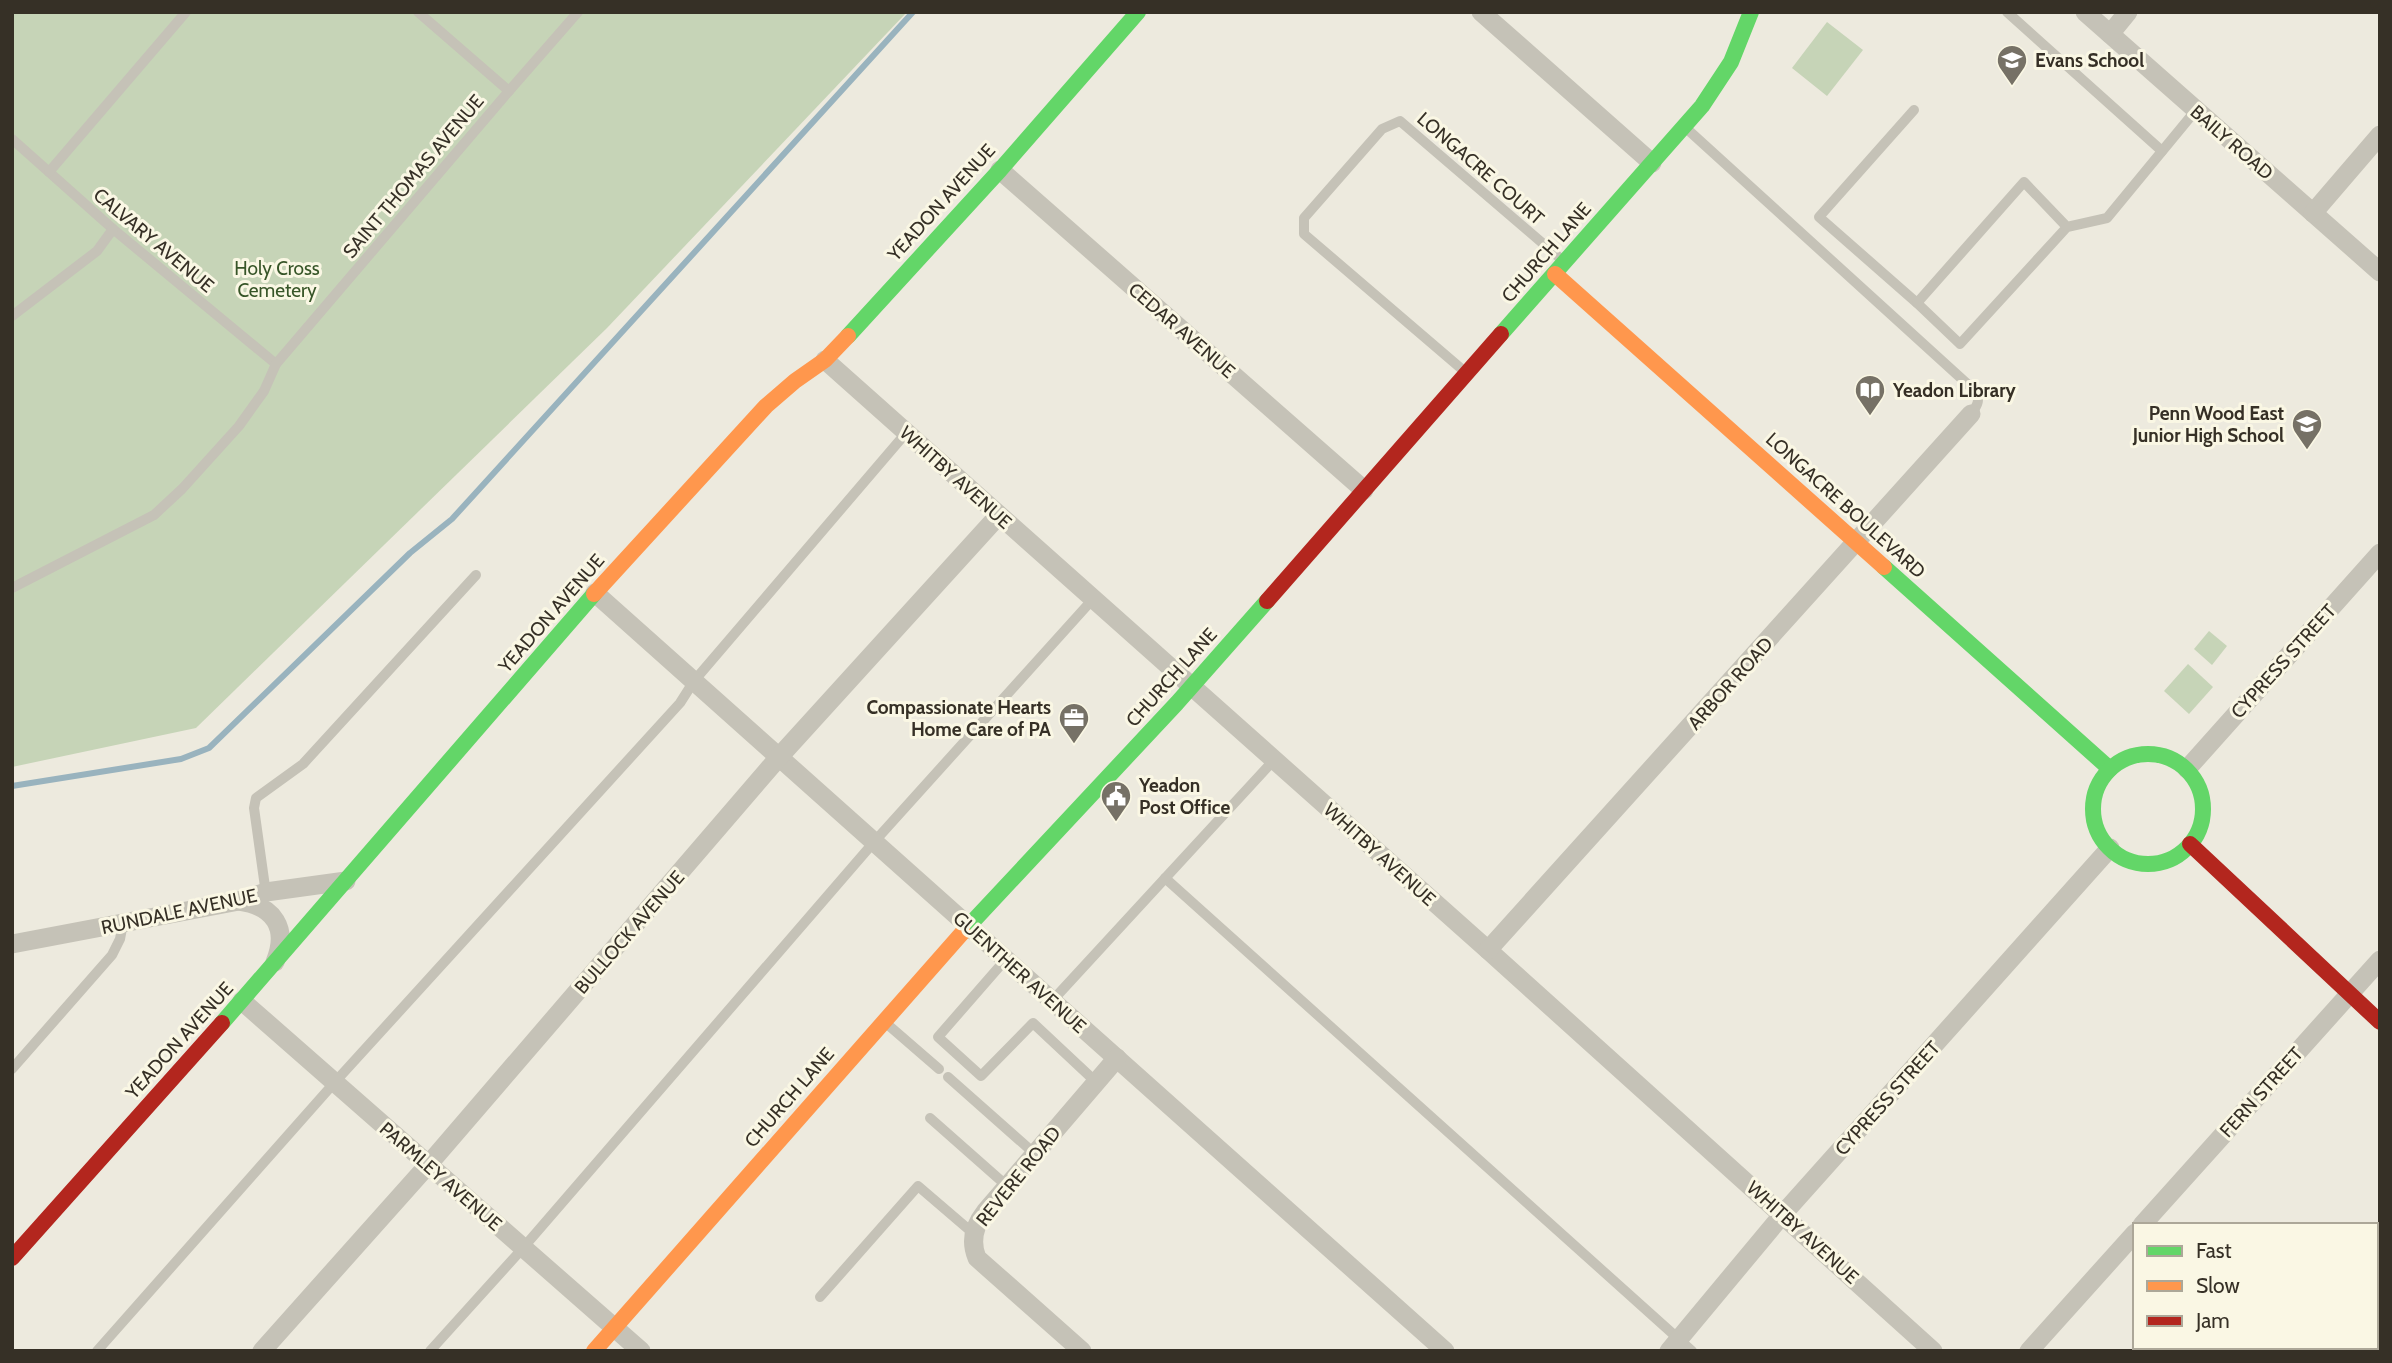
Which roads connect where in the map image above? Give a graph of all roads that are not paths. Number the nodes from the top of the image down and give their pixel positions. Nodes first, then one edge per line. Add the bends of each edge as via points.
1 (186, 12) edge
2 (418, 12) edge
3 (578, 12) edge
4 (1139, 12) edge
5 (1481, 12) edge
6 (1751, 12) edge
7 (2007, 12) edge
8 (2085, 12) edge
9 (2128, 12) edge
10 (2110, 34) junction
11 (509, 91) junction
12 (1914, 110) dead end
13 (2196, 110) junction
14 (1684, 126) junction
15 (2380, 135) edge
16 (12, 139) edge
17 (2162, 151) junction
18 (1652, 163) junction
19 (1000, 170) junction
20 (49, 172) junction
21 (2313, 213) junction
22 (2067, 227) junction
23 (113, 229) junction
24 (1560, 268) junction
25 (2380, 272) edge
26 (1917, 303) junction
27 (12, 316) edge
28 (825, 360) junction
29 (276, 364) junction
30 (1467, 374) junction
31 (1971, 414) joint
32 (906, 433) junction
33 (1364, 490) junction
34 (999, 515) junction
35 (1857, 543) junction
36 (2380, 553) edge
37 (476, 575) dead end
38 (12, 588) edge
39 (595, 593) junction
40 (1093, 599) junction
41 (694, 681) junction
42 (1191, 687) junction
43 (779, 757) junction
44 (1274, 760) junction
45 (2110, 769) junction
46 (2187, 769) junction
47 (874, 842) junction
48 (2190, 844) junction
49 (2110, 849) junction
50 (1165, 878) junction
51 (346, 881) junction
52 (266, 901) junction
53 (123, 923) junction
54 (969, 926) junction
55 (12, 944) edge
56 (1488, 950) junction
57 (1006, 959) junction
58 (2380, 960) edge
59 (273, 966) junction
60 (2350, 993) junction
61 (242, 1001) junction
62 (1052, 1001) junction
63 (884, 1021) junction
64 (2380, 1022) edge
65 (1117, 1058) junction
66 (12, 1069) edge
67 (939, 1069) dead end
68 (948, 1077) dead end
69 (335, 1082) junction
70 (1096, 1082) junction
71 (930, 1118) dead end
72 (1035, 1154) junction
73 (428, 1165) junction
74 (1007, 1186) junction
75 (1783, 1214) junction
76 (2144, 1223) edge
77 (974, 1234) junction
78 (2133, 1235) edge
79 (523, 1248) junction
80 (12, 1258) edge
81 (820, 1297) dead end
82 (614, 1328) junction
83 (1680, 1347) edge
84 (97, 1351) edge
85 (262, 1351) edge
86 (430, 1351) edge
87 (594, 1351) edge
88 (641, 1351) edge
89 (1082, 1351) edge
90 (1446, 1351) edge
91 (1933, 1351) edge
92 (2029, 1351) edge

1 - 20 lane
2 - 11 lane
3 - 11 lane, SAINT THOMAS AVENUE
4 - 19 street, YEADON AVENUE
5 - 18 street
6 - 14 street, CHURCH LANE via 1725,74
7 - 17 lane
8 - 10 street, BAILY ROAD
9 - 10 street
10 - 13 street, BAILY ROAD
11 - 29 lane, SAINT THOMAS AVENUE
12 - 26 lane via 1819,217
13 - 17 lane
13 - 21 street, BAILY ROAD
14 - 18 street, CHURCH LANE
14 - 31 lane via 1978,395
15 - 21 street
16 - 20 lane, CALVARY AVENUE
17 - 22 lane via 2107,218
18 - 24 street, CHURCH LANE
19 - 28 street, YEADON AVENUE
19 - 33 street, CEDAR AVENUE
20 - 23 lane, CALVARY AVENUE
21 - 25 street, BAILY ROAD
22 - 26 lane via 1960,344
22 - 26 lane via 2024,182
23 - 27 lane via 97,251
23 - 29 lane, CALVARY AVENUE
24 - 30 street, CHURCH LANE
24 - 30 lane, LONGACRE COURT via 1400,121 1382,129 1312,208 1304,218 1304,234
24 - 35 street, LONGACRE BOULEVARD
28 - 32 street, WHITBY AVENUE
28 - 39 street, YEADON AVENUE via 766,406
29 - 38 lane, SAINT THOMAS AVENUE via 264,391 239,426 154,515
30 - 33 street, CHURCH LANE
31 - 35 street, ARBOR ROAD
32 - 34 street, WHITBY AVENUE
32 - 41 lane
33 - 42 street, CHURCH LANE
34 - 40 street, WHITBY AVENUE
34 - 43 street, BULLOCK AVENUE
35 - 45 street, LONGACRE BOULEVARD
35 - 56 street, ARBOR ROAD
36 - 46 street, CYPRESS STREET
37 - 52 lane via 303,764 256,798
39 - 41 street, GUENTHER AVENUE
39 - 51 street, YEADON AVENUE
40 - 42 street, WHITBY AVENUE
40 - 47 lane
41 - 43 street, GUENTHER AVENUE
41 - 69 lane via 680,703
42 - 44 street, WHITBY AVENUE
42 - 54 street, CHURCH LANE
43 - 47 street, GUENTHER AVENUE
43 - 73 street, BULLOCK AVENUE
44 - 50 lane
44 - 56 street, WHITBY AVENUE
45 - 46 street via 2132,755 2151,753
45 - 49 street via 2097,787 2093,808 2097,830
46 - 48 street via 2199,788 2203,810
47 - 54 street, GUENTHER AVENUE
47 - 79 lane
48 - 49 street via 2171,859 2147,864
48 - 60 street
49 - 75 street, CYPRESS STREET
50 - 62 lane
50 - 83 lane
51 - 52 street, RUNDALE AVENUE
51 - 59 street, YEADON AVENUE
52 - 53 street, RUNDALE AVENUE via 239,901
52 - 59 street via 280,930 281,946
53 - 55 street, RUNDALE AVENUE
53 - 66 lane via 112,955
54 - 57 street, GUENTHER AVENUE
54 - 63 street, CHURCH LANE
56 - 75 street, WHITBY AVENUE
57 - 62 street, GUENTHER AVENUE
57 - 70 lane via 939,1037 981,1076 1033,1023
58 - 60 street, FERN STREET
59 - 61 street, YEADON AVENUE
60 - 64 street
60 - 76 street, FERN STREET
61 - 69 street, PARMLEY AVENUE
61 - 80 street, YEADON AVENUE
62 - 65 street, GUENTHER AVENUE
63 - 67 lane
63 - 82 street, CHURCH LANE
65 - 70 street, REVERE ROAD
65 - 90 street, GUENTHER AVENUE
68 - 72 lane
69 - 73 street, PARMLEY AVENUE
69 - 84 lane
70 - 72 street, REVERE ROAD
71 - 74 lane
72 - 74 street, REVERE ROAD
73 - 79 street, PARMLEY AVENUE
73 - 85 street, BULLOCK AVENUE
74 - 77 street, REVERE ROAD via 979,1219
75 - 83 street, CYPRESS STREET
75 - 91 street, WHITBY AVENUE
77 - 81 lane via 918,1186
77 - 89 street, REVERE ROAD via 977,1258
78 - 92 street
79 - 82 street, PARMLEY AVENUE
79 - 86 lane
82 - 87 street, CHURCH LANE
82 - 88 street, PARMLEY AVENUE

